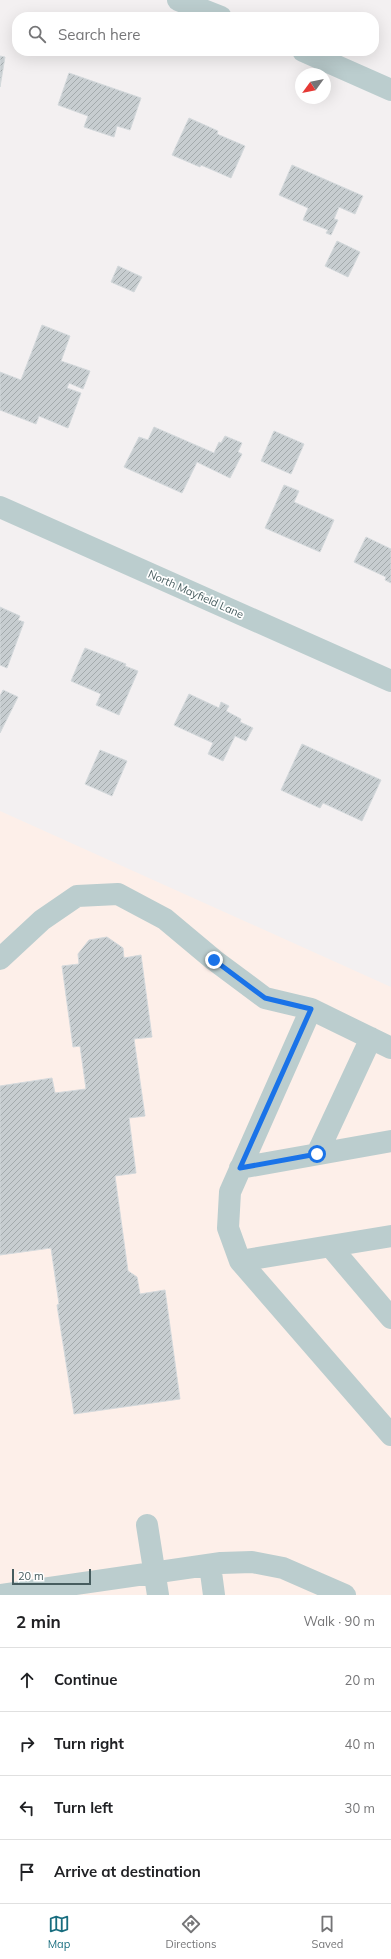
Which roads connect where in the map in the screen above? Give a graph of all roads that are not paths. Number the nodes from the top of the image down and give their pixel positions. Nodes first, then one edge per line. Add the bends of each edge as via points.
1 (178, 0) edge
2 (208, 12) edge
3 (314, 56) edge
4 (391, 90) edge
5 (0, 507) edge
6 (391, 681) edge
7 (0, 959) edge
8 (311, 1009) junction
9 (371, 1038) junction
10 (391, 1048) edge
11 (391, 1141) edge
12 (317, 1154) junction
13 (240, 1168) junction
14 (391, 1236) edge
15 (330, 1246) junction
16 (240, 1261) junction
17 (391, 1318) edge
18 (391, 1435) edge
19 (148, 1525) dead end
20 (210, 1564) junction
21 (154, 1572) junction
22 (0, 1594) edge
23 (158, 1595) edge
24 (214, 1595) edge
25 (345, 1595) edge

1 - 2 street
3 - 4 street
5 - 6 street, North Mayfield Lane
7 - 8 street via 42,920 77,896 118,894 165,919 265,998
8 - 9 street
8 - 13 street
9 - 10 street
9 - 12 street
11 - 12 street
12 - 13 street
13 - 16 street via 230,1192 228,1228
14 - 15 street
15 - 16 street
15 - 17 street
16 - 18 street
19 - 21 street
20 - 21 street
20 - 24 street
20 - 25 street via 252,1562 283,1568
21 - 22 street
21 - 23 street

